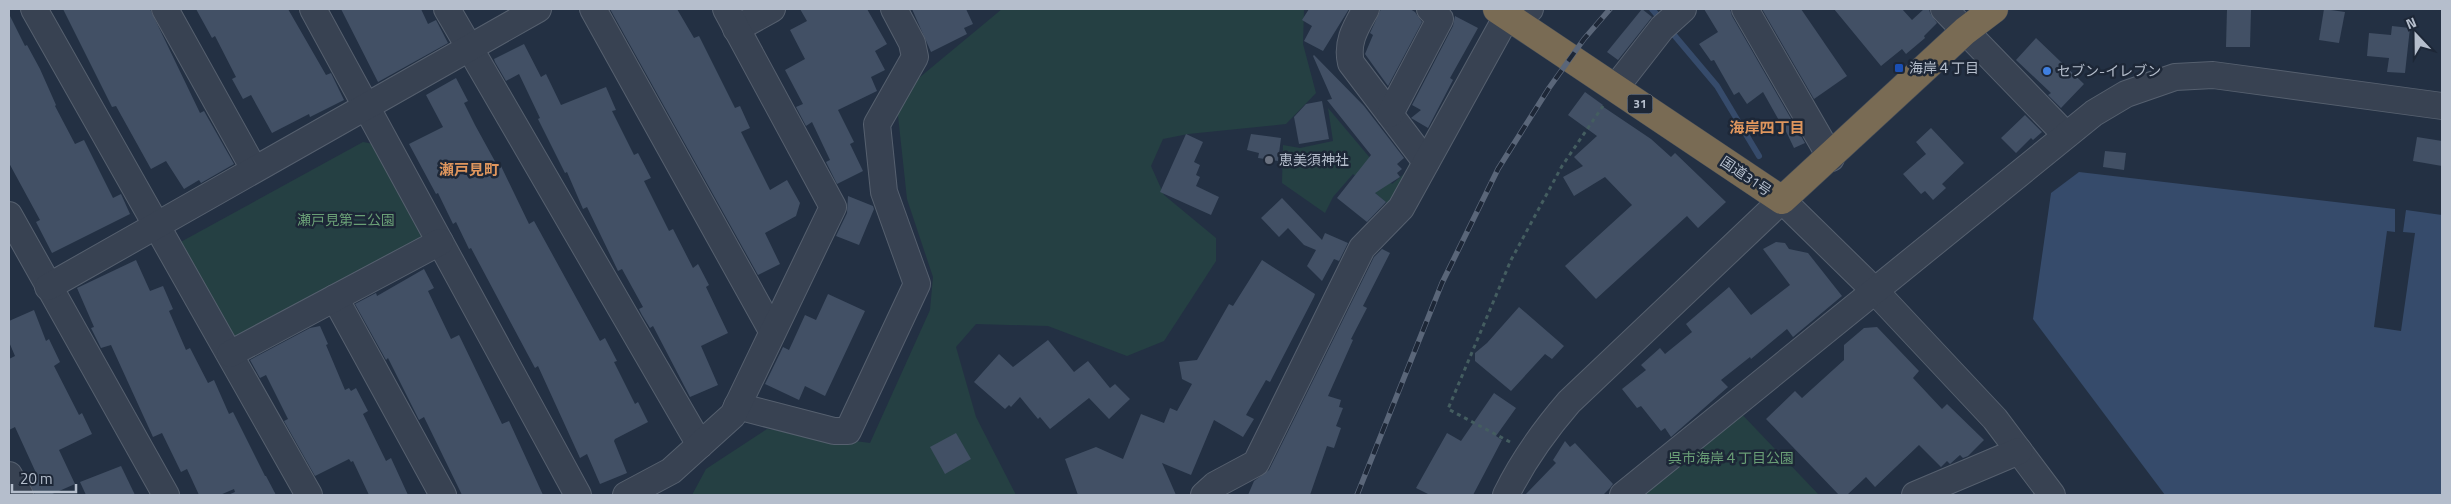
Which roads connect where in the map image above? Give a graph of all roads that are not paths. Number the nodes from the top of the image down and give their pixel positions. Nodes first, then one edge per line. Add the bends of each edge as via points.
1 (34, 9) edge
2 (164, 9) edge
3 (313, 9) edge
4 (447, 9) edge
5 (538, 9) edge
6 (593, 9) edge
7 (772, 9) edge
8 (894, 9) edge
9 (1366, 9) edge
10 (1430, 9) edge
11 (1745, 9) edge
12 (1944, 9) edge
13 (1994, 9) edge
14 (1512, 14) edge
15 (731, 19) edge
16 (1672, 19) edge
17 (1965, 31) junction
18 (469, 48) junction
19 (1616, 87) junction
20 (366, 106) junction
21 (2442, 106) edge
22 (1390, 114) junction
23 (2066, 135) junction
24 (1831, 158) junction
25 (1426, 162) junction
26 (254, 170) junction
27 (1782, 200) junction
28 (9, 215) edge
29 (157, 225) junction
30 (440, 242) junction
31 (48, 287) junction
32 (1874, 290) junction
33 (335, 298) junction
34 (772, 331) junction
35 (230, 354) junction
36 (737, 406) junction
37 (700, 445) junction
38 (2019, 451) junction
39 (9, 475) edge
40 (20, 495) edge
41 (166, 495) edge
42 (309, 495) edge
43 (443, 495) edge
44 (578, 495) edge
45 (626, 495) edge
46 (1204, 495) edge
47 (1506, 495) edge
48 (1623, 495) edge
49 (1915, 495) edge
50 (2052, 495) edge

1 - 29 street
2 - 26 street
3 - 20 street
4 - 18 street
5 - 18 street
6 - 34 street
7 - 15 street
8 - 36 street via 912,43 915,57 876,124 884,192 917,284 848,431 834,431
9 - 22 street via 1348,49 1351,63
10 - 22 street via 1440,19
11 - 24 street
12 - 17 street
13 - 17 highway, 国道31号
14 - 19 highway, 国道31号 / 31
14 - 25 street
15 - 34 street via 833,207
16 - 19 street
17 - 23 street
17 - 24 highway, 国道31号
18 - 20 street
18 - 37 street
19 - 27 highway, 国道31号 / 31
20 - 26 street
20 - 30 street
21 - 23 street via 2213,75 2175,77 2126,94
22 - 25 street
23 - 32 street
24 - 27 highway, 国道31号
25 - 46 street via 1401,208 1362,248 1256,463 1215,485
26 - 29 street
27 - 32 street
27 - 47 street via 1569,402 1545,429 1520,466
28 - 31 street
29 - 31 street
29 - 35 street
30 - 33 street
30 - 44 street
31 - 41 street
32 - 38 street via 1995,419
32 - 48 street
33 - 35 street
33 - 43 street
34 - 36 street
35 - 42 street
36 - 37 street via 733,415
37 - 45 street via 671,471
38 - 49 street
38 - 50 street
39 - 40 street

